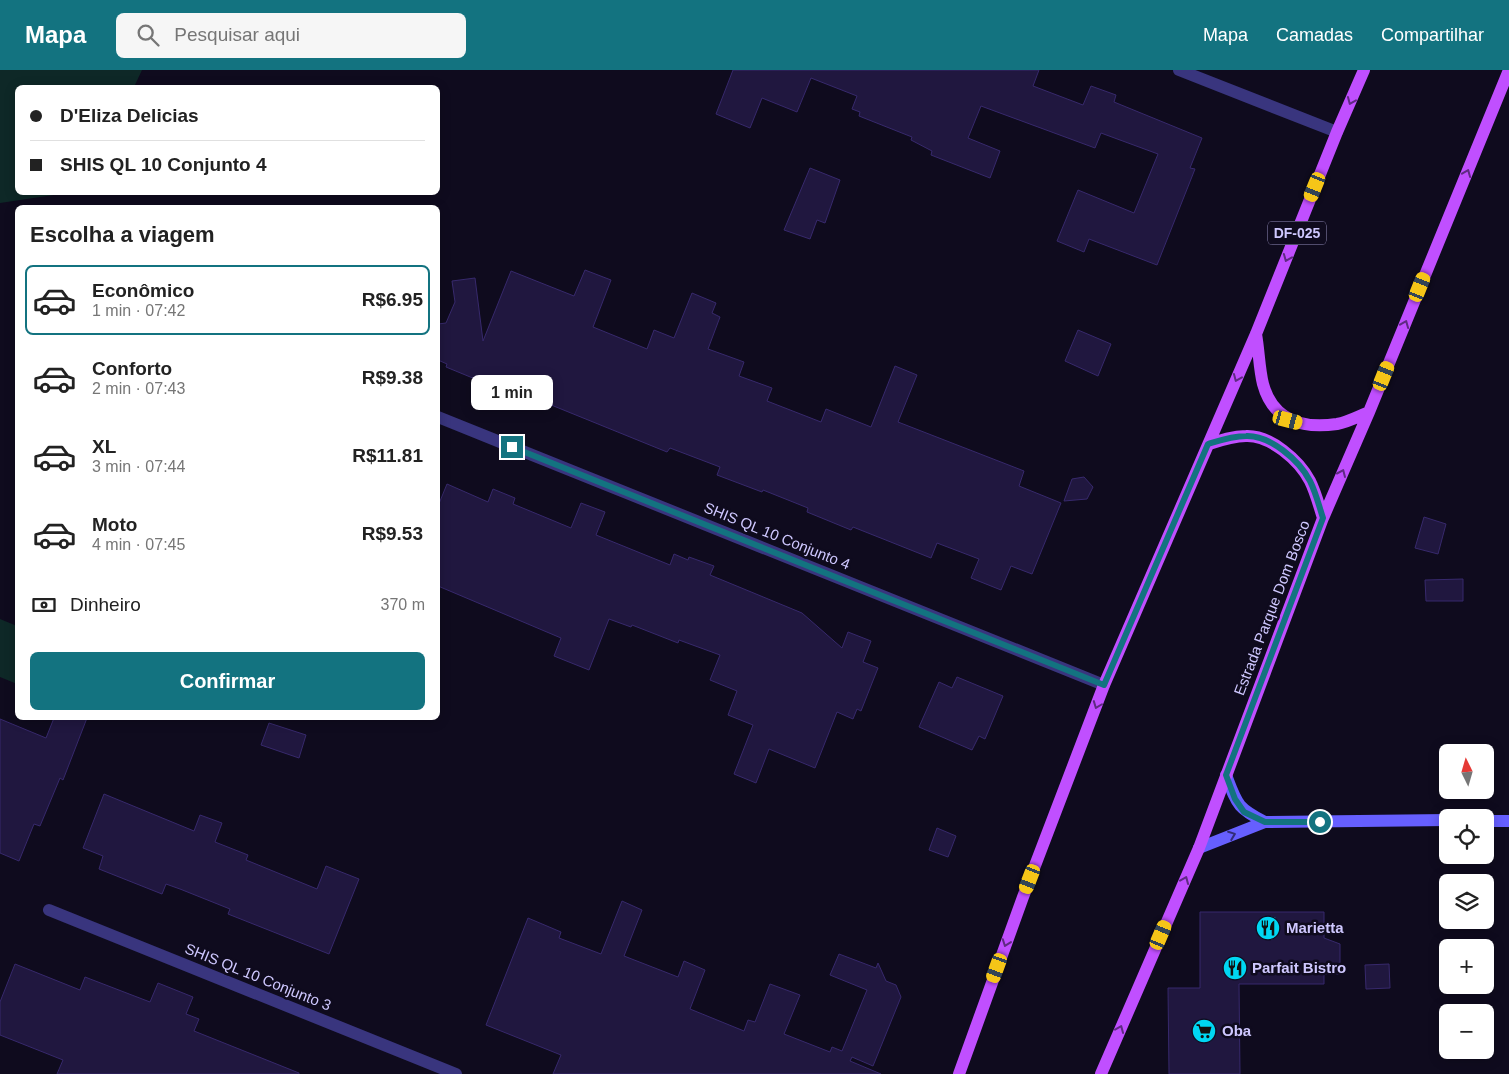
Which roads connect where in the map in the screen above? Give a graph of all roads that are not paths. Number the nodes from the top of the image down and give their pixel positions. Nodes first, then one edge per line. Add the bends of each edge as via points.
1 (1179, 70) edge
2 (1364, 70) edge
3 (1509, 70) edge
4 (1337, 132) junction
5 (1256, 334) junction
6 (1370, 412) junction
7 (440, 418) edge
8 (1208, 444) junction
9 (1323, 518) junction
10 (1104, 685) junction
11 (1226, 775) junction
12 (1439, 820) edge
13 (1494, 821) edge
14 (1509, 821) edge
15 (1265, 822) junction
16 (1199, 848) junction
17 (49, 910) dead end
18 (456, 1074) edge
19 (959, 1074) edge
20 (1101, 1074) edge

1 - 4 street
2 -> 4 main road, DF-025
6 -> 3 main road, Estrada Parque Dom Bosco
4 -> 5 main road, DF-025
5 - 6 main road via 1264,385 1274,406 1288,420 1310,426 1338,424
5 -> 8 main road, DF-025
9 -> 6 main road, Estrada Parque Dom Bosco
7 - 10 street, SHIS QL 10 Conjunto 4
8 - 9 main road via 1230,437 1248,436 1261,438 1284,450 1310,481
8 - 10 main road, DF-025
9 - 11 main road, Estrada Parque Dom Bosco
10 -> 19 main road, DF-025
11 - 15 street via 1244,812
11 - 16 main road, Estrada Parque Dom Bosco
12 - 15 street
13 - 14 street
16 -> 15 street
20 -> 16 main road, Estrada Parque Dom Bosco
17 - 18 street, SHIS QL 10 Conjunto 3

